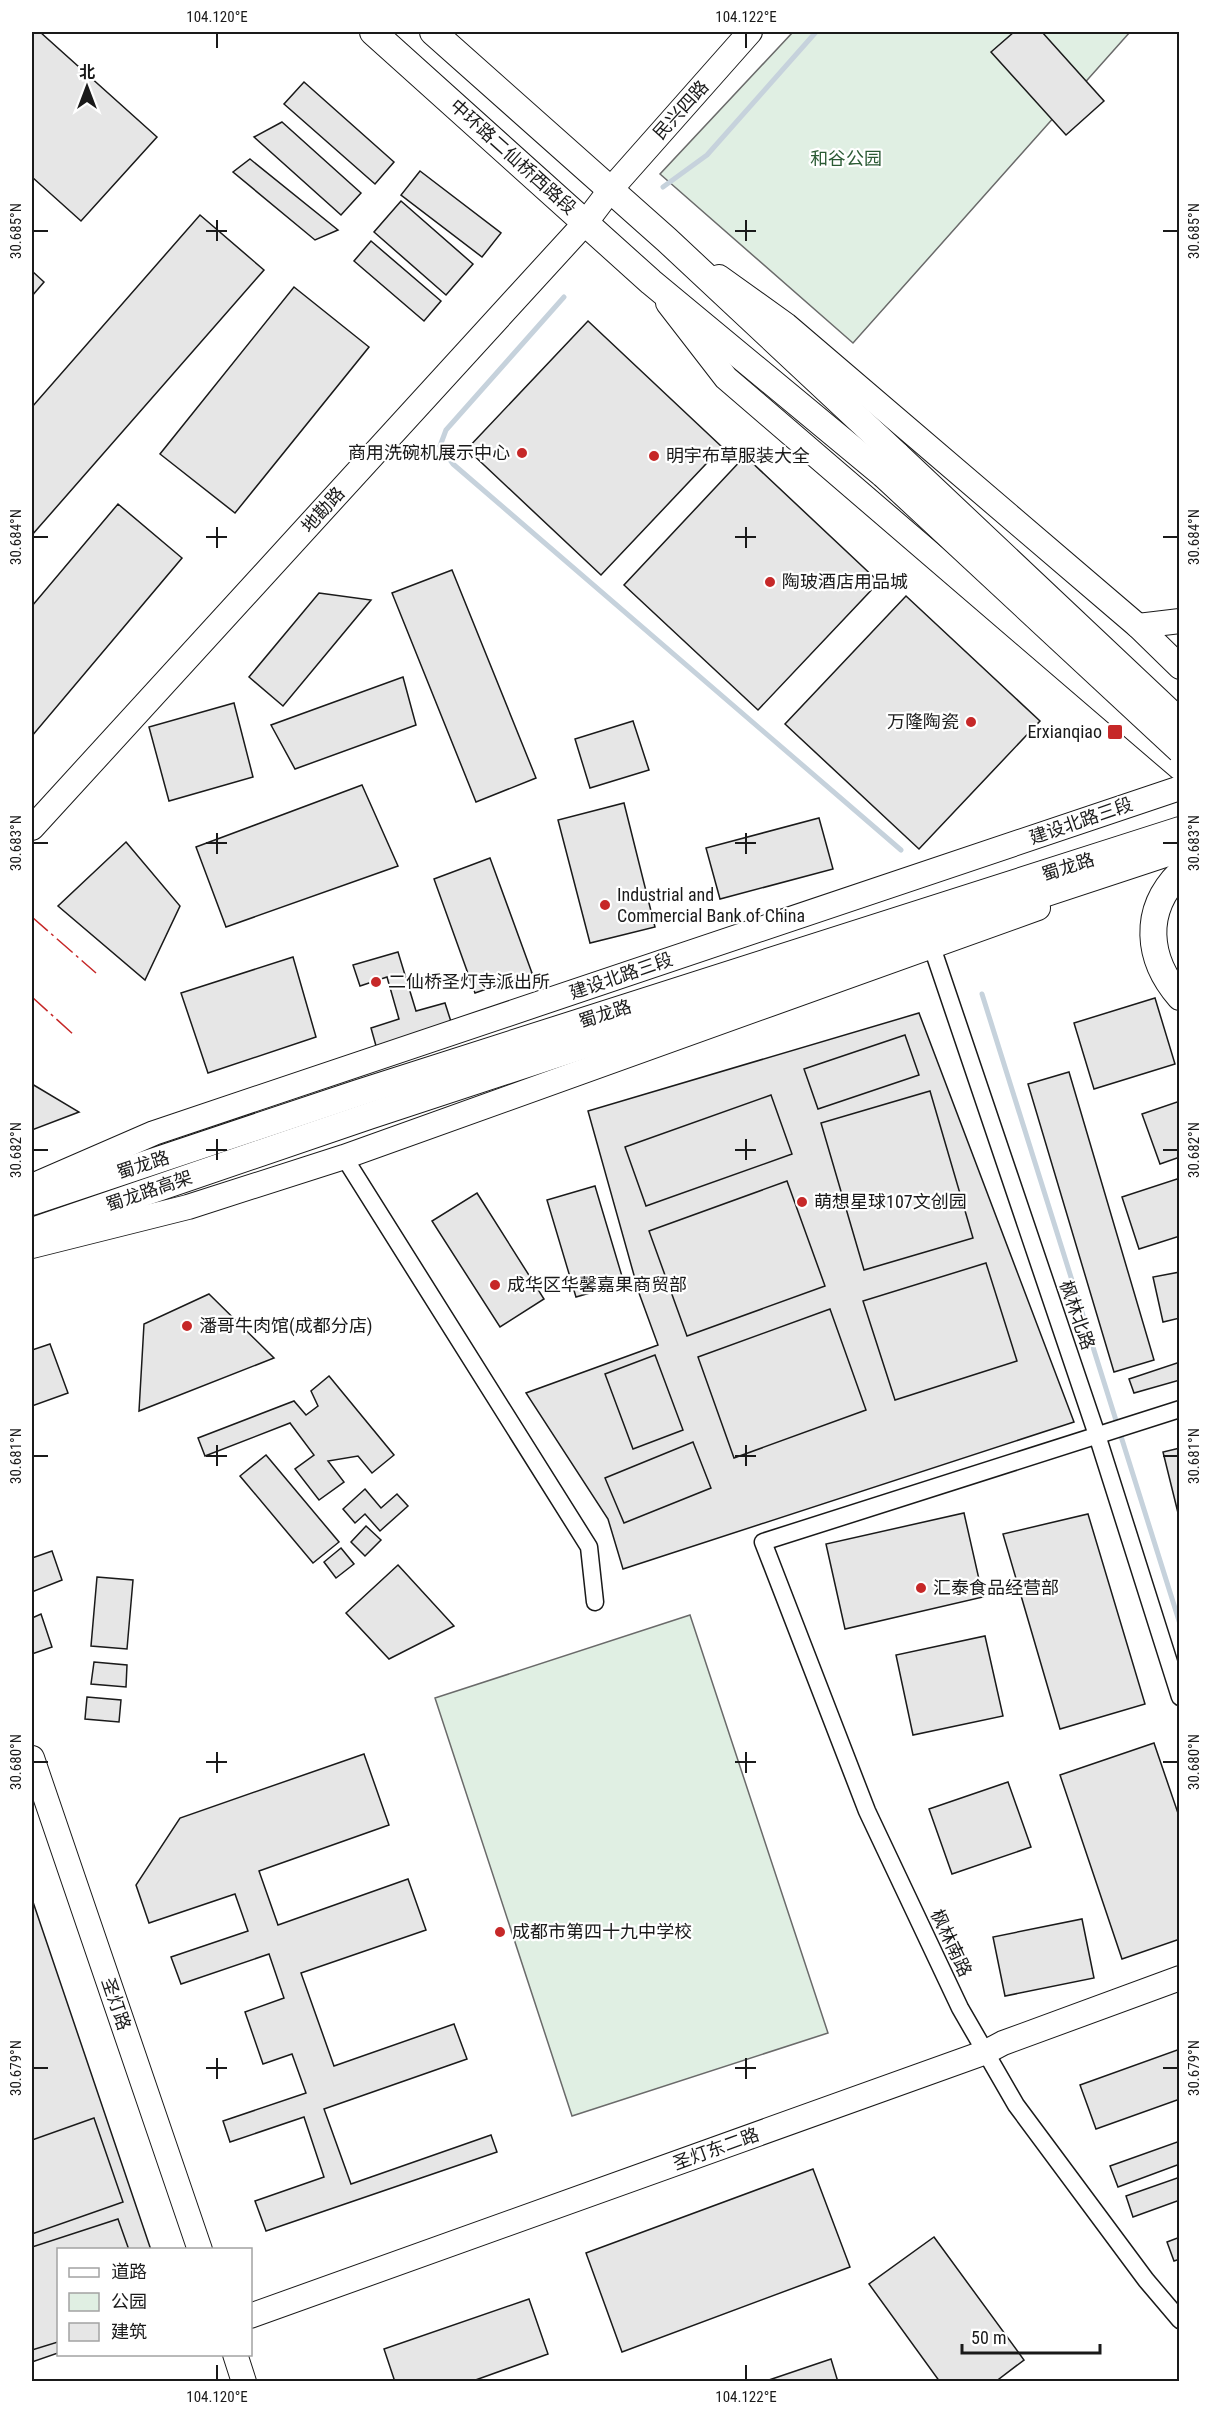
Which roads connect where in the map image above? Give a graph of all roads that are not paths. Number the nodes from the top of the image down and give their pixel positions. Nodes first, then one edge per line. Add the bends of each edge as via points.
1 (373, 32) edge
2 (433, 32) edge
3 (750, 32) edge
4 (611, 189) junction
5 (586, 222) junction
6 (667, 240) junction
7 (651, 282) junction
8 (891, 466) junction
9 (1179, 621) edge
10 (1138, 626) junction
11 (1179, 667) edge
12 (1179, 722) edge
13 (1179, 750) edge
14 (1179, 768) edge
15 (1179, 788) edge
16 (32, 828) edge
17 (1179, 830) edge
18 (1179, 849) edge
19 (1179, 855) edge
20 (1179, 873) edge
21 (932, 947) junction
22 (1179, 997) edge
23 (369, 1116) joint
24 (344, 1157) junction
25 (32, 1186) edge
26 (32, 1202) edge
27 (32, 1231) edge
28 (32, 1245) edge
29 (1179, 1409) edge
30 (1103, 1433) junction
31 (595, 1602) dead end
32 (1179, 1697) edge
33 (32, 1758) edge
34 (39, 1803) edge
35 (1179, 1978) edge
36 (986, 2052) junction
37 (199, 2248) edge
38 (252, 2315) edge
39 (1179, 2320) edge
40 (235, 2356) edge
41 (244, 2382) edge

1 - 5 main road, 中环路二仙桥西路段
2 - 4 main road
3 - 4 main road, 民兴四路
4 - 5 main road, 地勘路
4 - 6 main road
5 - 7 main road, 中环路二仙桥西路段
5 - 16 main road, 地勘路
6 - 8 main road
6 - 10 main road via 786,325
7 - 8 main road, 中环路二仙桥西路段
7 - 14 main road via 726,378
8 - 12 main road, bridge
8 - 13 main road, bridge
9 - 10 main road
10 - 11 main road
15 - 25 main road, 建设北路三段 via 154,1133
17 - 26 main road, 蜀龙路 via 358,1093
18 - 23 main road, 蜀龙路
19 - 21 main road
20 - 22 main road via 1160,900 1153,927 1155,954 1165,980
21 - 24 main road
21 - 30 street, 枫林北路
23 - 27 main road, 蜀龙路高架
24 - 28 main road via 188,1207
24 - 31 street via 589,1547
29 - 30 street
30 - 32 street, 枫林北路
30 - 36 street, 枫林南路 via 763,1542 867,1811 960,2008
33 - 34 main road, 圣灯路
34 - 37 main road, 圣灯路
35 - 36 main road, 圣灯东二路
36 - 38 main road, 圣灯东二路
36 - 39 street, 枫林南路 via 1016,2105
40 - 41 main road

